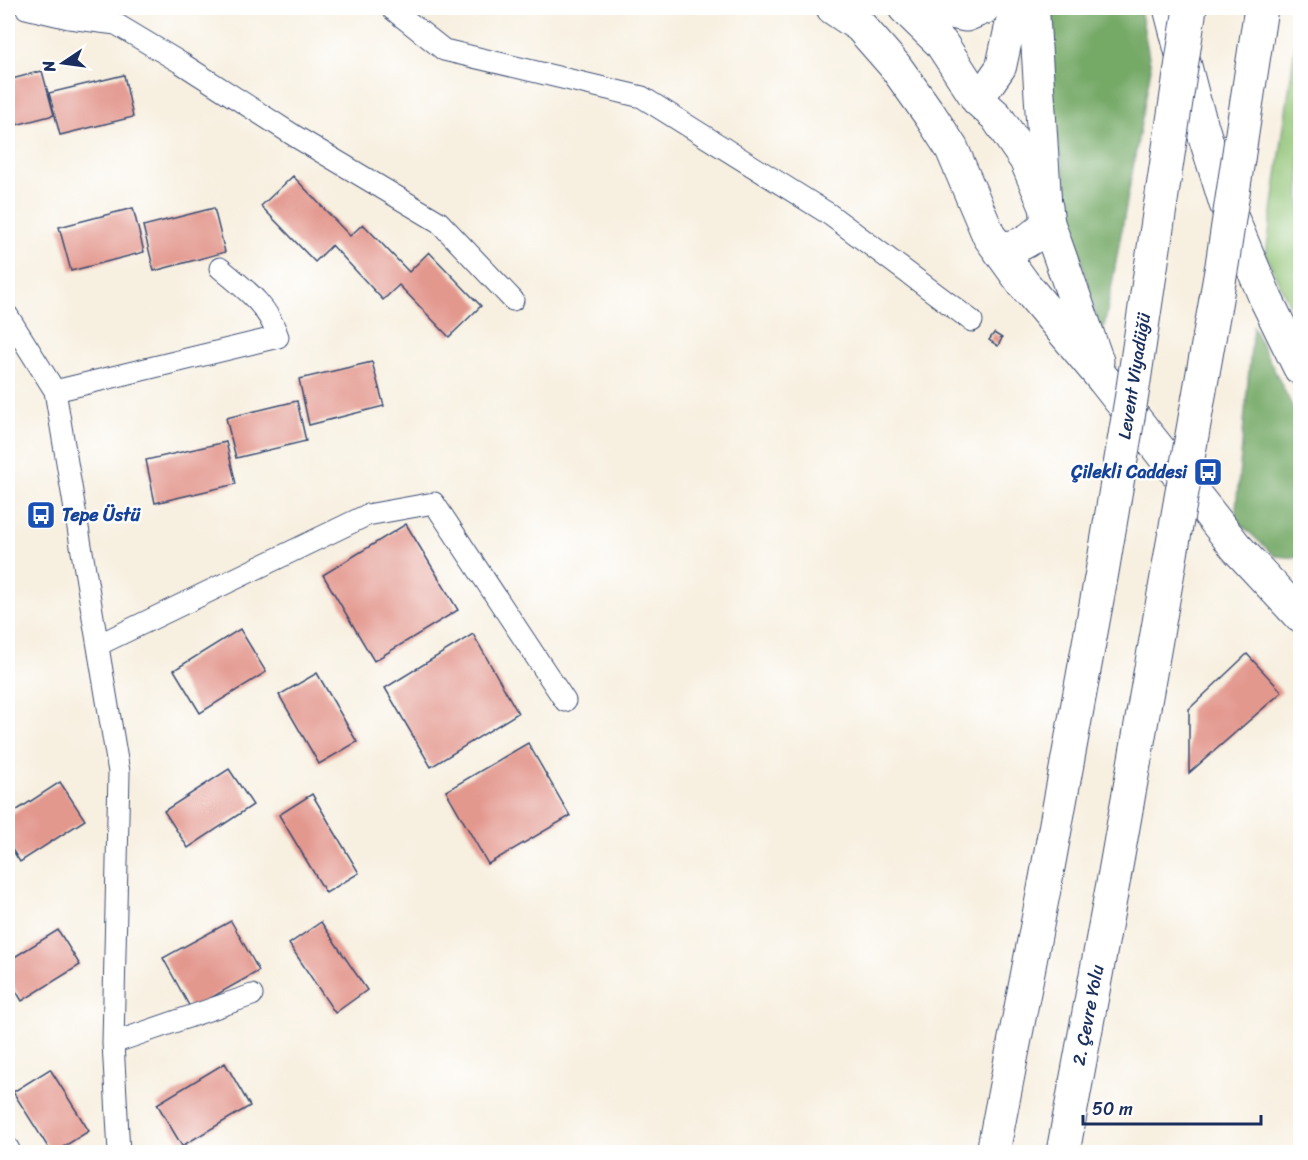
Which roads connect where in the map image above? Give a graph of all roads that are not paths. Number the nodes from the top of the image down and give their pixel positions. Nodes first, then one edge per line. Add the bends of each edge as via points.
1 (26, 8) edge
2 (391, 8) edge
3 (833, 8) edge
4 (905, 8) edge
5 (932, 8) edge
6 (983, 8) edge
7 (1014, 8) edge
8 (1034, 8) edge
9 (1170, 8) edge
10 (1190, 8) edge
11 (1261, 8) edge
12 (978, 100) junction
13 (952, 149) junction
14 (1047, 215) junction
15 (989, 236) junction
16 (220, 268) dead end
17 (513, 300) dead end
18 (8, 316) edge
19 (972, 321) dead end
20 (1300, 368) edge
21 (1104, 380) junction
22 (55, 391) junction
23 (1289, 592) edge
24 (1300, 616) edge
25 (98, 645) junction
26 (565, 701) dead end
27 (252, 995) dead end
28 (113, 1043) junction
29 (8, 1148) edge
30 (10, 1152) edge
31 (119, 1152) edge
32 (993, 1152) edge
33 (1063, 1152) edge

1 - 17 street via 116,24 439,222
2 - 19 street via 444,50 642,97 829,214
3 - 13 main road via 860,26 895,66
4 - 12 main road via 941,43
5 - 6 main road via 966,15
7 - 12 main road via 1000,67
8 - 14 main road
9 - 20 main road via 1226,204
10 - 32 main road, Levent Viyadüğü, bridge via 1130,405
11 - 33 main road, 2. Çevre Yolu, bridge via 1222,265
12 - 13 main road via 951,112
12 - 14 main road via 996,116 1026,160
13 - 15 main road
14 - 15 main road via 1026,243 999,248
14 - 21 main road
15 - 21 main road via 1023,284
16 - 22 street via 261,303 278,337
18 - 22 street
21 - 23 main road via 1236,547
22 - 25 street
23 - 24 main road
25 - 26 street via 367,515 434,503
25 - 28 street via 120,772
27 - 28 street
28 - 31 street
29 - 30 street

